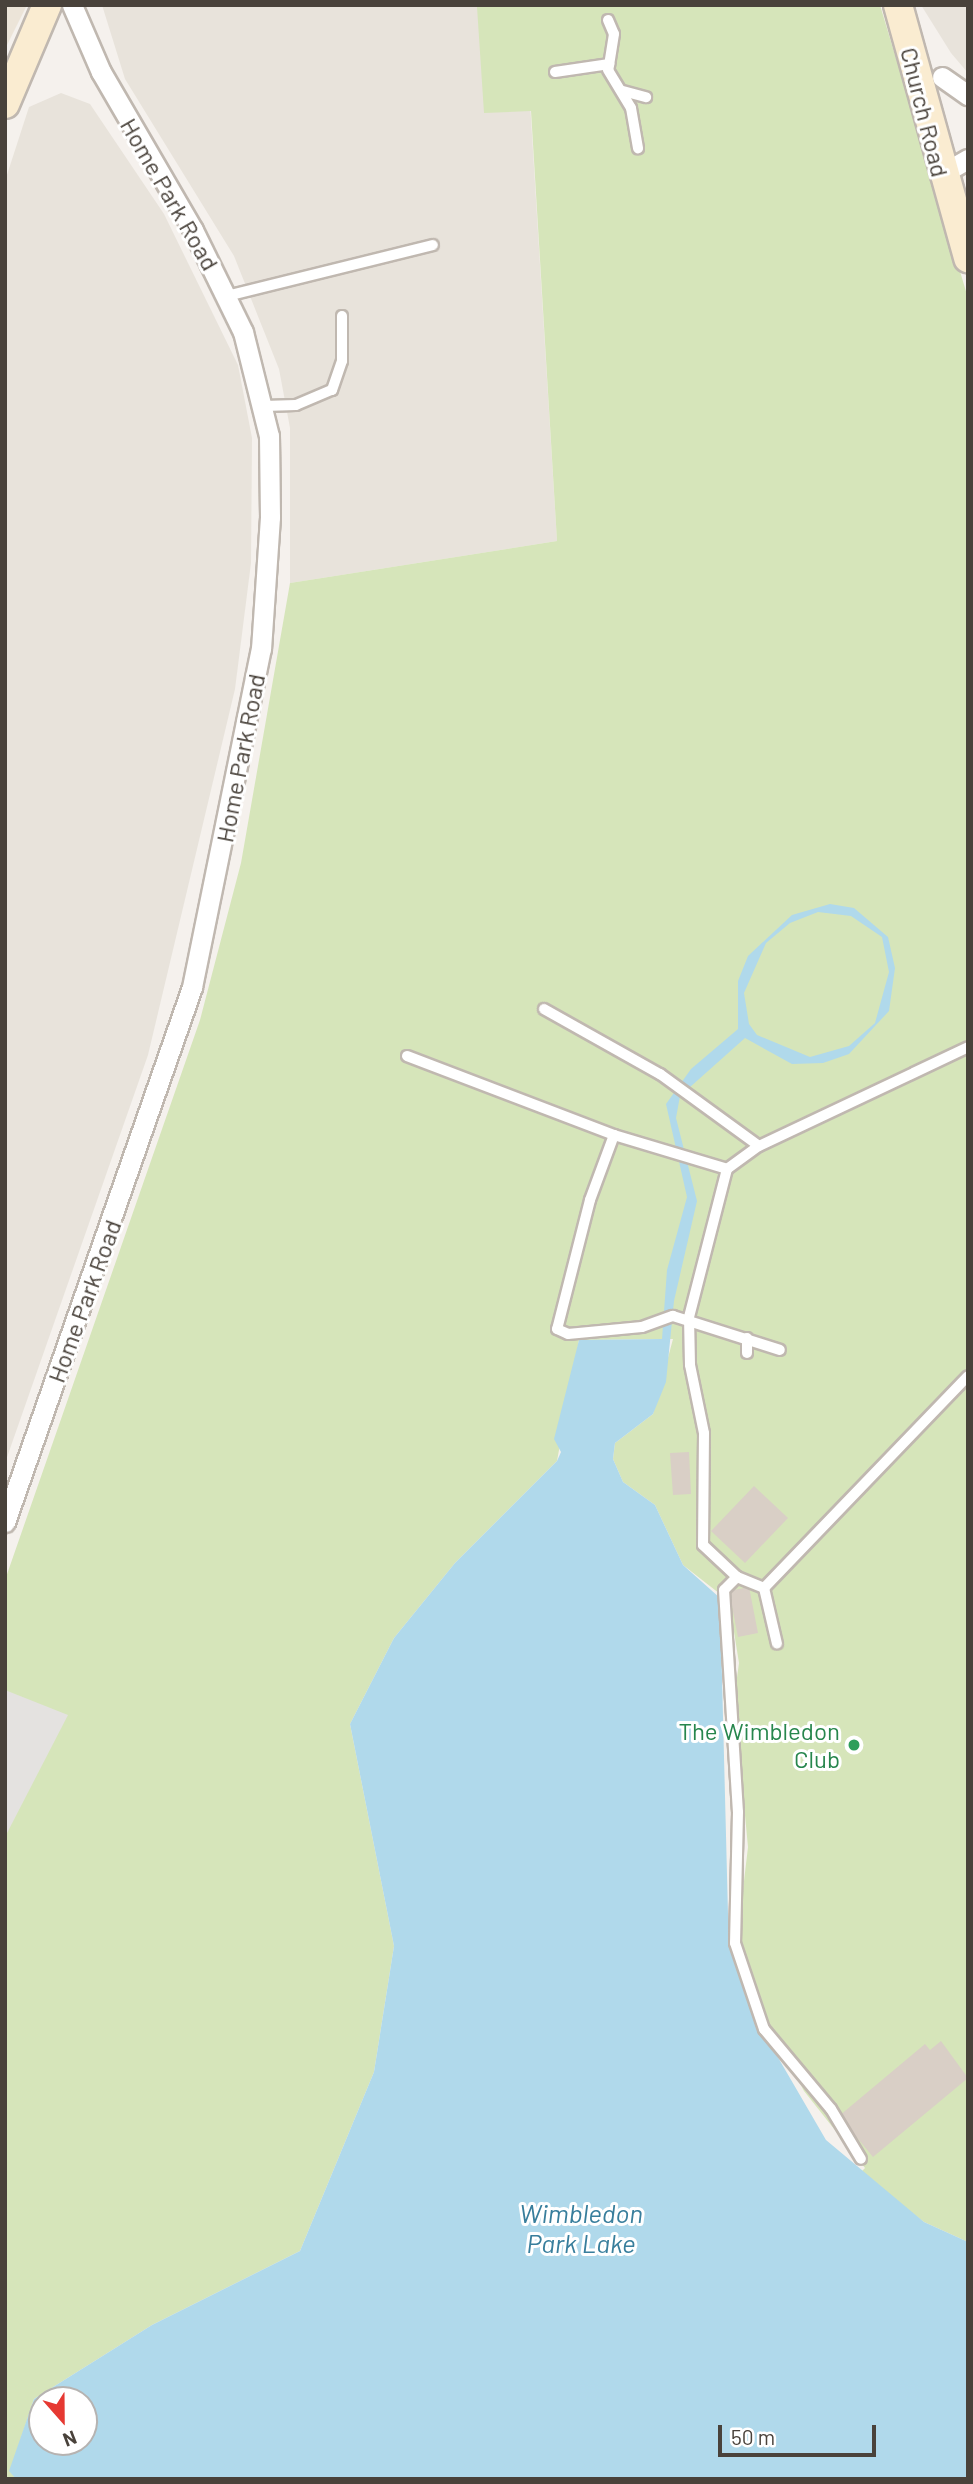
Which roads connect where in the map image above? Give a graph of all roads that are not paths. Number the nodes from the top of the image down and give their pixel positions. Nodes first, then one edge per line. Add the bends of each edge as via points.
1 (47, 5) edge
2 (72, 5) edge
3 (898, 5) edge
4 (608, 20) dead end
5 (609, 64) junction
6 (555, 72) dead end
7 (943, 77) dead end
8 (622, 91) junction
9 (968, 95) edge
10 (646, 97) dead end
11 (5, 104) edge
12 (638, 148) dead end
13 (968, 159) edge
14 (940, 175) junction
15 (433, 245) dead end
16 (968, 258) edge
17 (227, 296) junction
18 (342, 316) dead end
19 (264, 406) junction
20 (544, 1009) dead end
21 (968, 1047) edge
22 (407, 1056) dead end
23 (614, 1135) junction
24 (759, 1146) junction
25 (727, 1169) junction
26 (689, 1317) junction
27 (747, 1338) junction
28 (780, 1350) dead end
29 (747, 1353) dead end
30 (968, 1377) edge
31 (5, 1522) edge
32 (737, 1577) junction
33 (764, 1588) junction
34 (777, 1644) dead end
35 (861, 2159) dead end

1 - 11 street
2 - 17 street, Home Park Road via 101,72
3 - 14 street, Church Road
4 - 5 lane via 614,34
5 - 6 lane
5 - 8 lane
7 - 9 street
8 - 10 lane
8 - 12 lane
13 - 14 street
14 - 16 street, Church Road
15 - 17 lane
17 - 19 street, Home Park Road
18 - 19 lane via 342,361 332,390 296,405
19 - 31 street, Home Park Road via 270,517 261,649 192,987 159,1096
20 - 24 lane via 673,1084
21 - 24 lane
22 - 23 lane
23 - 25 lane
23 - 26 lane via 590,1200 557,1329 601,1331
24 - 25 lane
25 - 26 lane
26 - 27 lane
26 - 32 lane via 690,1365 704,1433 703,1545
27 - 28 lane
27 - 29 lane
30 - 33 lane
32 - 33 lane
32 - 35 lane via 724,1590 738,1812 735,1943 764,2029 831,2109
33 - 34 lane

